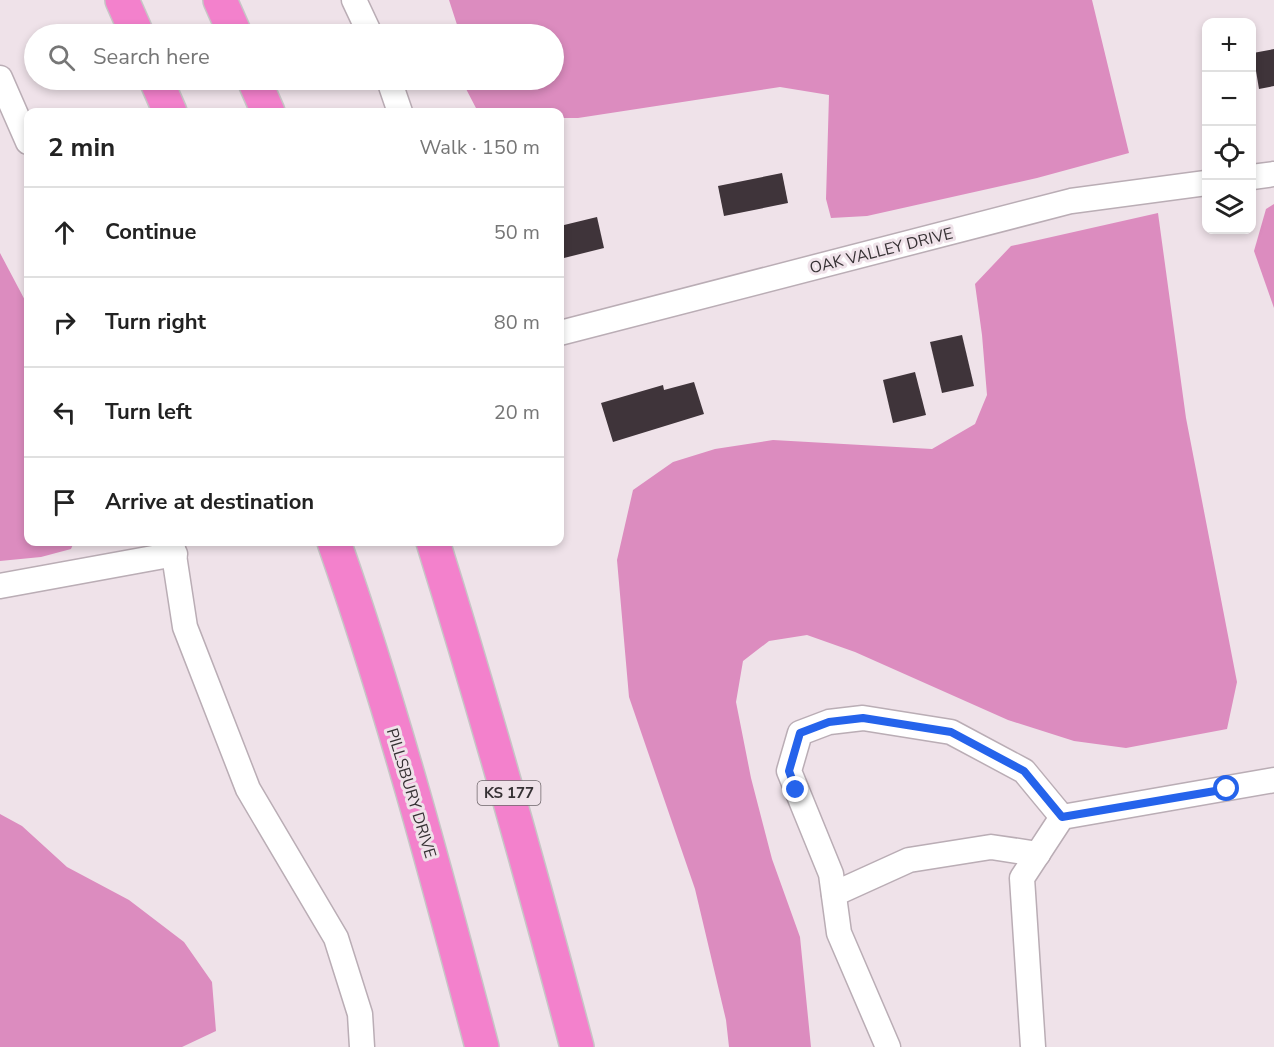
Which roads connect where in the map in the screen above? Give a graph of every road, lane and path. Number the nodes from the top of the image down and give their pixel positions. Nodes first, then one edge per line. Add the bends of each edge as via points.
1 (122, 0) edge
2 (220, 0) edge
3 (354, 0) edge
4 (133, 24) edge
5 (231, 24) edge
6 (365, 24) edge
7 (0, 78) edge
8 (160, 90) edge
9 (258, 90) edge
10 (392, 90) edge
11 (168, 108) edge
12 (266, 108) edge
13 (399, 108) edge
14 (24, 133) edge
15 (1274, 174) edge
16 (1256, 176) edge
17 (1202, 184) edge
18 (564, 332) edge
19 (335, 546) edge
20 (434, 546) edge
21 (173, 548) edge
22 (0, 586) edge
23 (1274, 780) edge
24 (1062, 817) junction
25 (1038, 854) junction
26 (834, 894) junction
27 (362, 1047) edge
28 (482, 1047) edge
29 (577, 1047) edge
30 (888, 1047) edge
31 (1033, 1047) edge

1 - 4 highway
2 - 5 highway
3 - 6 street
7 - 14 street
8 - 11 highway
9 - 12 highway
10 - 13 street
15 - 16 street
17 - 18 street, OAK VALLEY DRIVE via 1071,201
19 - 28 highway, PILLSBURY DRIVE via 438,878
20 - 29 highway, KS 177 via 474,671
21 - 22 street
21 - 27 street via 185,627 248,789 336,938 360,1014
23 - 24 street
24 - 25 street
24 - 26 street via 1024,771 951,732 863,718 829,722 800,733 789,771 831,874
25 - 26 street via 991,847 909,860
25 - 31 street via 1022,878
26 - 30 street via 839,933

